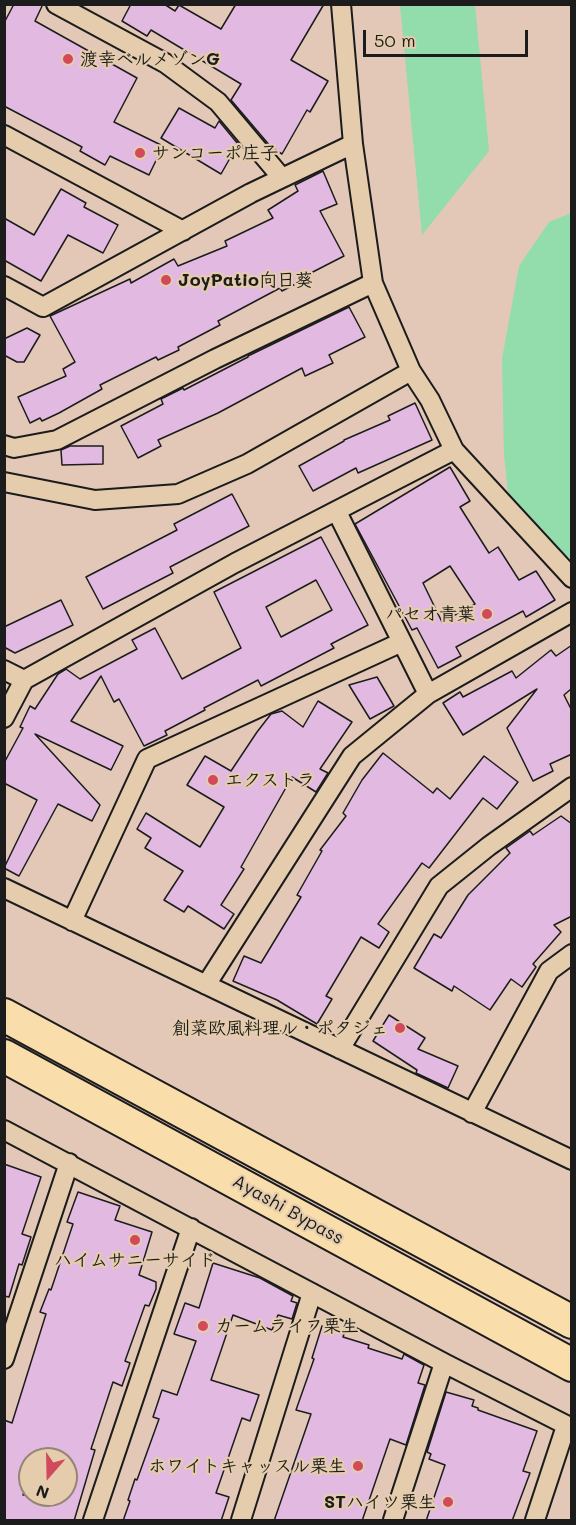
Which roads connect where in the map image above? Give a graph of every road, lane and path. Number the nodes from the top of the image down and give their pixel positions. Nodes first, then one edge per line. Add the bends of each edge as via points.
1 (56, 4) edge
2 (339, 5) edge
3 (4, 135) edge
4 (353, 144) junction
5 (282, 178) junction
6 (183, 231) junction
7 (373, 283) junction
8 (4, 286) edge
9 (411, 371) junction
10 (4, 445) edge
11 (454, 450) junction
12 (4, 482) edge
13 (337, 512) junction
14 (572, 579) edge
15 (572, 612) edge
16 (402, 642) junction
17 (4, 670) edge
18 (24, 680) junction
19 (428, 694) junction
20 (4, 718) edge
21 (572, 787) edge
22 (4, 888) edge
23 (72, 921) junction
24 (572, 954) edge
25 (206, 985) junction
26 (4, 1015) edge
27 (340, 1050) junction
28 (4, 1056) edge
29 (472, 1113) junction
30 (4, 1130) edge
31 (572, 1160) edge
32 (69, 1162) junction
33 (191, 1228) junction
34 (312, 1293) junction
35 (572, 1322) edge
36 (4, 1359) edge
37 (444, 1363) junction
38 (572, 1365) edge
39 (569, 1427) edge
40 (93, 1521) edge
41 (241, 1521) edge
42 (393, 1521) edge
43 (535, 1521) edge

1 - 5 street via 165,63 218,102
2 - 4 street
3 - 6 street
4 - 5 street
4 - 7 street
5 - 6 street
6 - 8 street via 43,308
7 - 9 street
7 - 10 street via 57,440 14,448
9 - 11 street
9 - 12 street via 247,464 178,494 95,500
11 - 13 street
11 - 14 street
13 - 16 street
13 - 18 street via 235,563
15 - 19 street
16 - 19 street
16 - 23 street via 147,759
17 - 18 street
18 - 20 street
19 - 25 street via 352,756
21 - 27 street via 440,886
22 - 23 street
23 - 25 street
24 - 29 street via 549,971
25 - 27 street
26 - 35 highway, Ayashi Bypass
27 - 29 street
28 - 38 highway, Ayashi Bypass
29 - 31 street
30 - 32 street
32 - 33 street
32 - 36 street
33 - 34 street
33 - 40 street
34 - 37 street
34 - 41 street
37 - 39 street
37 - 42 street
39 - 43 street

